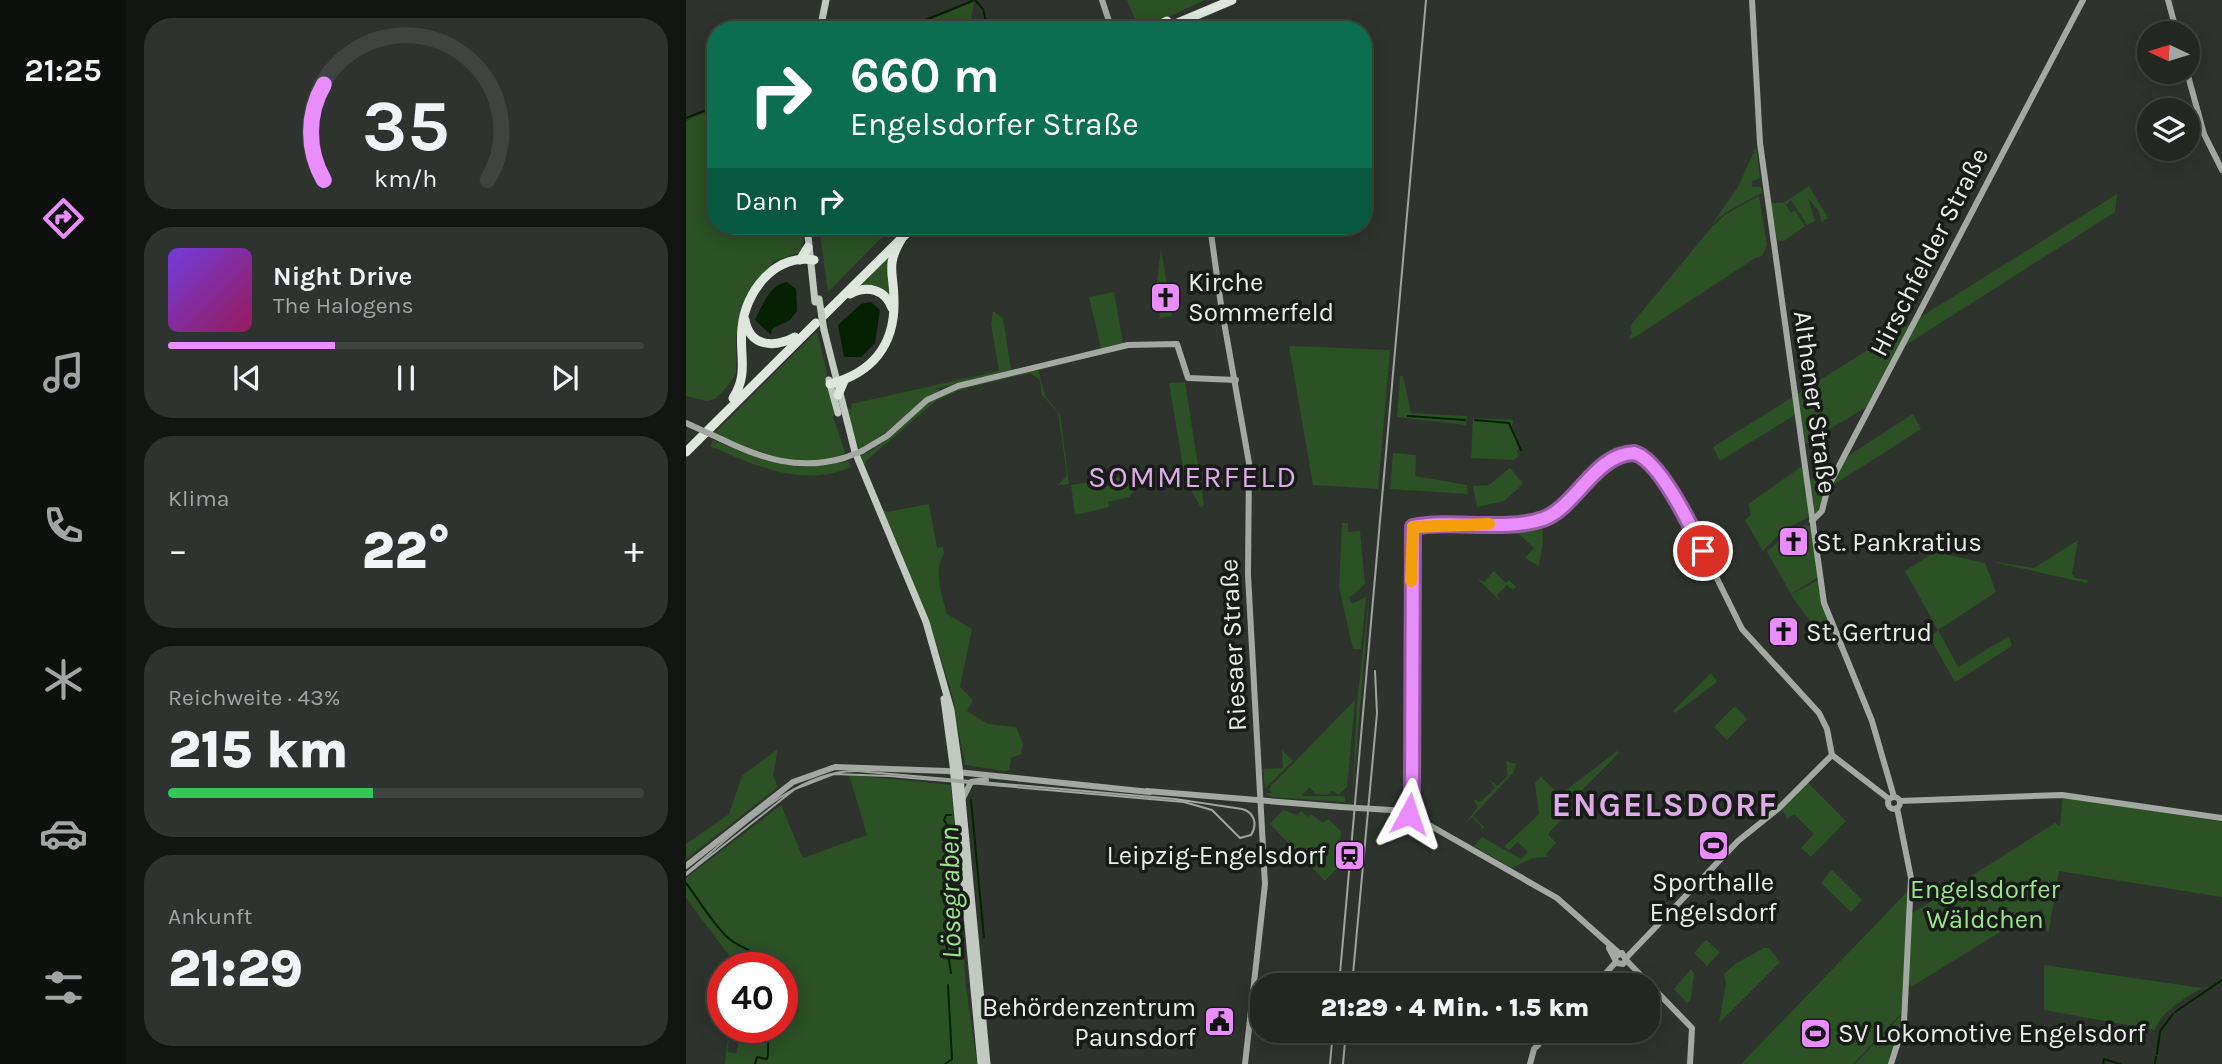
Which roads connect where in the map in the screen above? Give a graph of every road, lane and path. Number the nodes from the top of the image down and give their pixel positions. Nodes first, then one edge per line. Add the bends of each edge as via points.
1 (826, 0) edge
2 (1102, 0) edge
3 (1217, 0) edge
4 (1232, 0) edge
5 (1752, 0) edge
6 (2083, 0) edge
7 (2168, 0) edge
8 (822, 21) edge
9 (1109, 21) edge
10 (1169, 21) edge
11 (1182, 21) edge
12 (2174, 21) edge
13 (2190, 84) edge
14 (2222, 170) edge
15 (809, 235) edge
16 (809, 235) edge
17 (897, 235) edge
18 (905, 235) edge
19 (1211, 235) edge
20 (902, 238) junction
21 (808, 247) joint
22 (809, 261) junction
23 (839, 300) junction
24 (818, 311) junction
25 (893, 313) junction
26 (745, 314) junction
27 (794, 337) junction
28 (1236, 380) junction
29 (834, 381) junction
30 (838, 396) joint
31 (733, 398) junction
32 (686, 423) edge
33 (686, 444) edge
34 (686, 452) edge
35 (1812, 521) junction
36 (1832, 755) junction
37 (958, 758) junction
38 (971, 774) junction
39 (957, 775) junction
40 (986, 780) junction
41 (1056, 784) junction
42 (962, 799) junction
43 (1895, 799) junction
44 (1260, 802) junction
45 (1897, 808) junction
46 (1409, 814) junction
47 (2222, 818) edge
48 (686, 866) edge
49 (1621, 958) junction
50 (1607, 973) edge
51 (1540, 1043) edge
52 (981, 1064) edge
53 (987, 1064) edge
54 (1245, 1064) edge
55 (1530, 1064) edge
56 (1690, 1064) edge
57 (1891, 1064) edge

1 - 8 main road
2 - 9 main road
3 - 10 highway
4 - 11 highway
5 - 35 main road, Althener Straße via 1759,130
6 - 35 main road, Hirschfelder Straße via 1828,487 1822,512
7 - 12 main road
13 - 14 main road via 2204,134
15 - 21 main road
16 - 22 main road
17 - 24 highway
18 - 20 highway
19 - 28 main road, Riesaer Straße
20 - 23 highway
20 - 25 highway via 890,264
21 - 22 highway
22 - 24 main road
22 - 26 highway via 774,269 760,283
23 - 24 highway
23 - 25 highway via 860,289 874,290 888,299
24 - 27 highway
24 - 29 main road, bridge
24 - 34 highway
25 - 29 highway via 890,333 870,367
26 - 27 highway via 749,332 760,342 776,344
26 - 31 highway via 743,376
27 - 31 highway
28 - 32 main road, bridge via 1188,378 1177,344 1128,345 958,386 919,406 887,436 862,451 815,464 758,456
28 - 44 main road, Riesaer Straße via 1249,463 1248,548
29 - 30 highway
29 - 39 main road via 860,480 929,644
30 - 37 main road via 864,479 932,641 951,710
31 - 33 highway
35 - 43 main road, Althener Straße via 1827,612 1872,721
36 - 43 main road
36 - 46 main road via 1819,713 1742,629 1687,519 1647,460 1634,453 1622,456 1546,517 1413,527
36 - 49 main road
37 - 38 main road
37 - 39 main road
38 - 39 main road
38 - 41 main road
39 - 40 main road
39 - 42 main road
39 - 48 main road via 845,766 803,776
39 - 52 main road
40 - 41 main road
40 - 42 main road via 971,782
41 - 44 main road
42 - 53 main road
43 - 45 main road
43 - 45 main road via 1890,807
43 - 47 main road via 2062,795
44 - 46 main road, bridge
44 - 54 main road, Riesaer Straße via 1265,884
45 - 57 main road via 1911,878 1904,1023
46 - 49 main road via 1557,898
49 - 50 main road
49 - 56 main road via 1693,1030
51 - 55 main road

